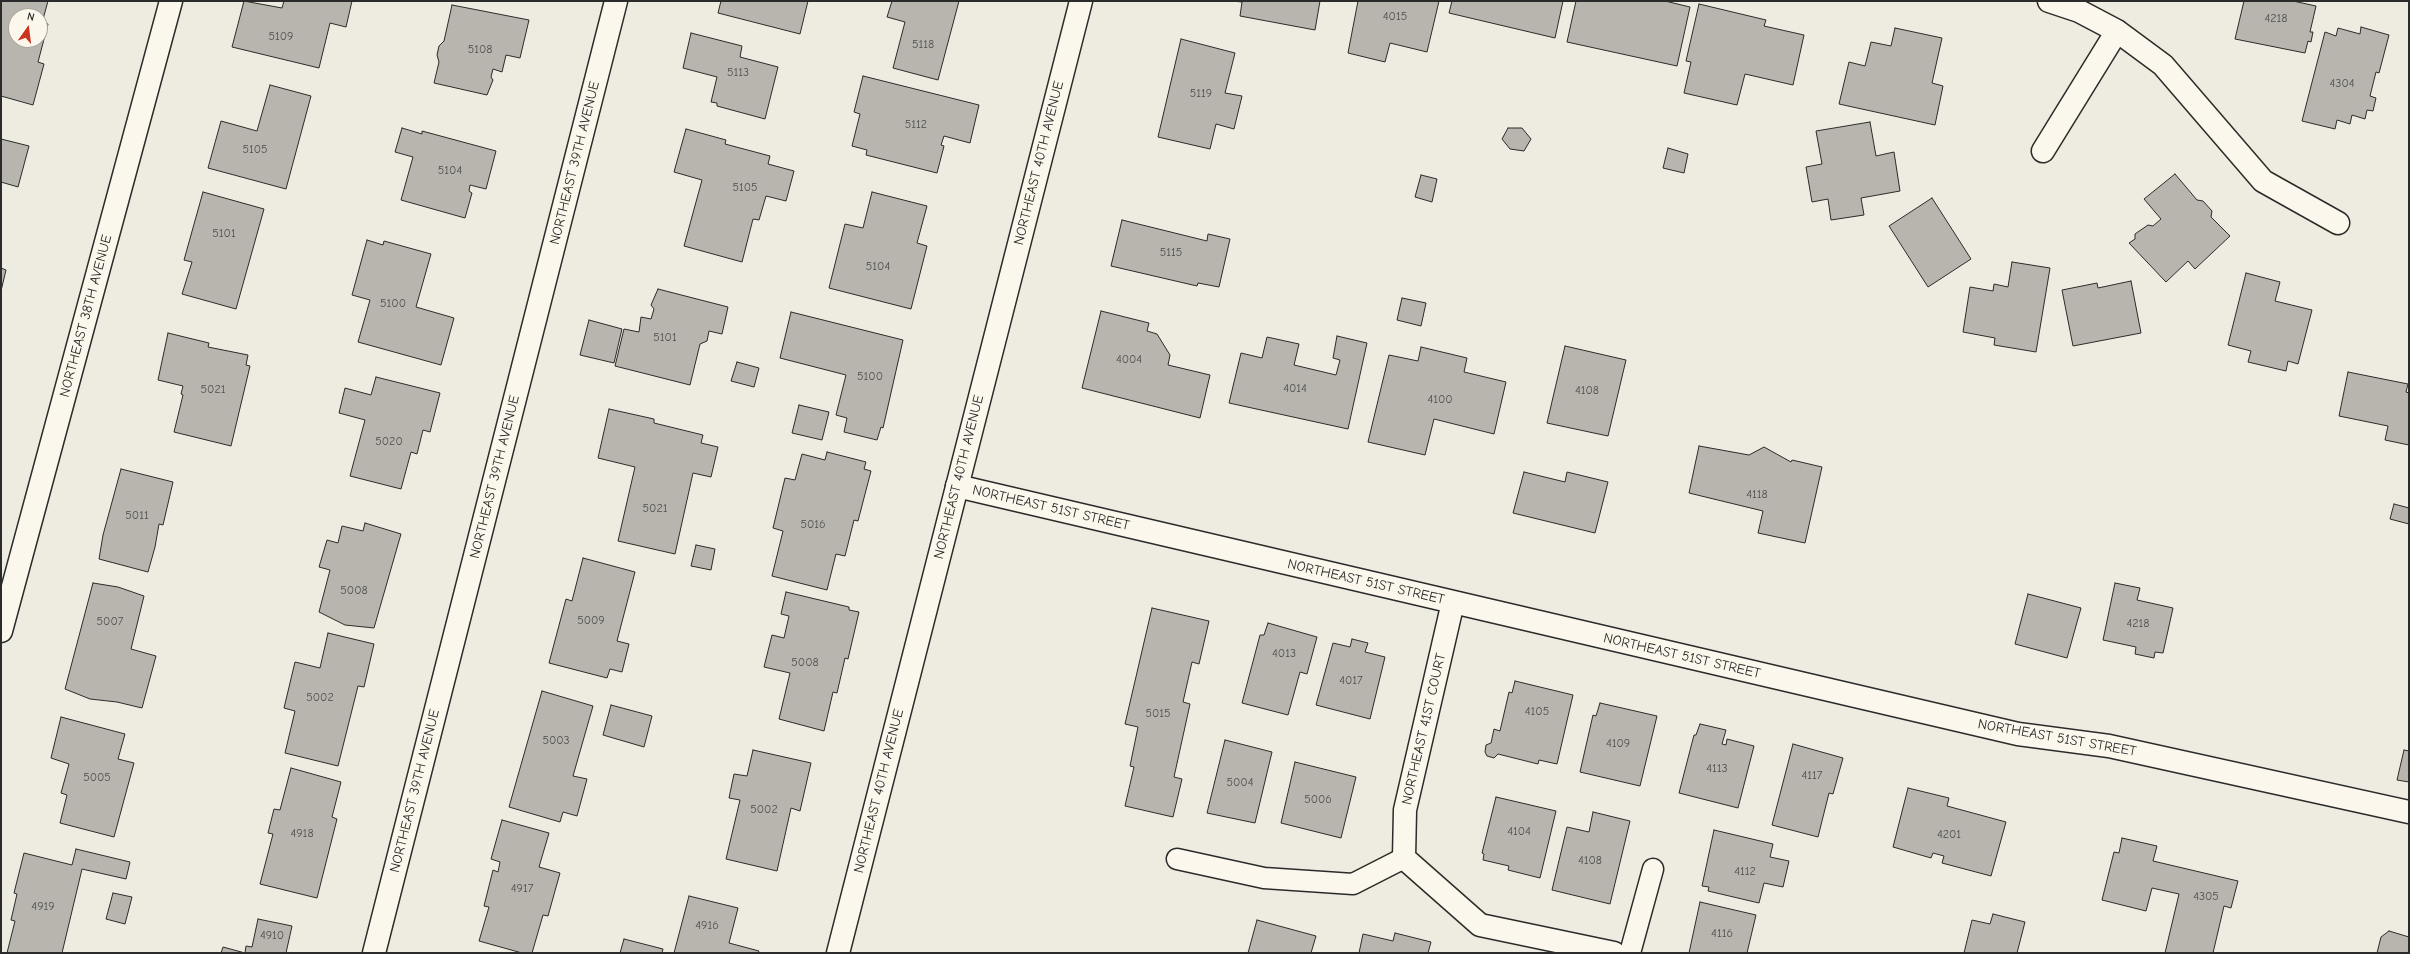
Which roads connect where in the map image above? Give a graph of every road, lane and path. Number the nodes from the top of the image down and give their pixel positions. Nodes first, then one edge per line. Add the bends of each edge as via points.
1 (171, 1) edge
2 (616, 1) edge
3 (1081, 1) edge
4 (2049, 1) edge
5 (2117, 32) junction
6 (2043, 151) dead end
7 (2338, 223) dead end
8 (957, 486) junction
9 (1453, 602) junction
10 (1, 631) edge
11 (2409, 812) edge
12 (1404, 858) junction
13 (1177, 859) dead end
14 (1653, 869) dead end
15 (374, 953) edge
16 (838, 953) edge
17 (1614, 953) edge
18 (1630, 953) edge

1 - 10 street, NORTHEAST 38TH AVENUE
2 - 15 street, NORTHEAST 39TH AVENUE
3 - 8 street, NORTHEAST 40TH AVENUE
4 - 5 street via 2079,11
5 - 6 street
5 - 7 street via 2163,65 2263,181
8 - 9 street, NORTHEAST 51ST STREET
8 - 16 street, NORTHEAST 40TH AVENUE
9 - 11 street, NORTHEAST 51ST STREET via 2018,734 2109,746
9 - 12 street, NORTHEAST 41ST COURT via 1405,810
12 - 13 lane via 1353,884 1264,878
12 - 17 street via 1480,925
14 - 18 lane

